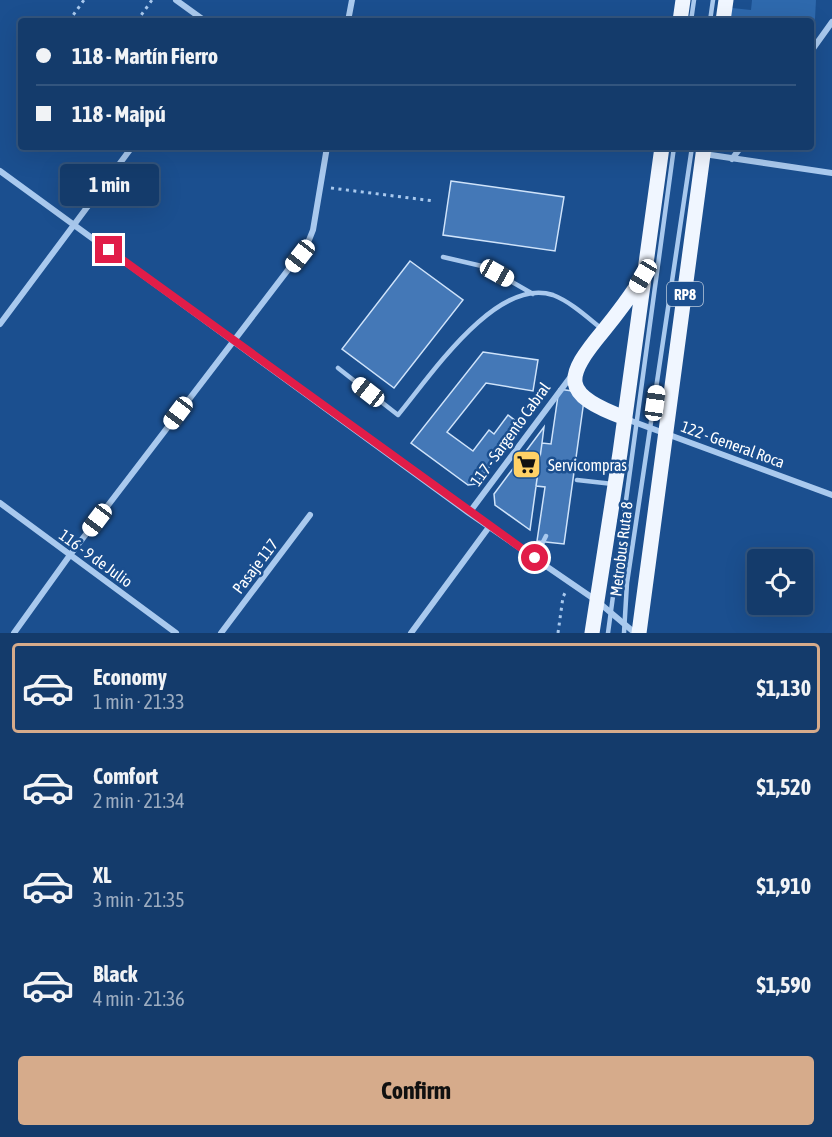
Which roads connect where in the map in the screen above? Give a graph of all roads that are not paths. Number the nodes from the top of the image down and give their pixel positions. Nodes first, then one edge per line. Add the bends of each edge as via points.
1 (176, 0) edge
2 (352, 0) edge
3 (683, 0) edge
4 (694, 0) edge
5 (713, 0) edge
6 (726, 0) edge
7 (202, 18) edge
8 (349, 18) edge
9 (680, 18) edge
10 (691, 18) edge
11 (710, 18) edge
12 (723, 18) edge
13 (832, 22) edge
14 (814, 47) edge
15 (130, 150) edge
16 (326, 150) edge
17 (662, 150) edge
18 (674, 150) edge
19 (700, 150) edge
20 (700, 150) edge
21 (703, 150) edge
22 (739, 150) edge
23 (732, 159) junction
24 (0, 171) edge
25 (832, 173) edge
26 (74, 224) junction
27 (443, 257) dead end
28 (643, 276) junction
29 (533, 294) junction
30 (0, 324) edge
31 (604, 330) junction
32 (233, 342) junction
33 (338, 369) dead end
34 (574, 372) junction
35 (632, 421) junction
36 (652, 427) junction
37 (666, 434) junction
38 (577, 480) dead end
39 (615, 484) junction
40 (832, 495) edge
41 (0, 504) edge
42 (469, 513) junction
43 (310, 515) dead end
44 (489, 527) junction
45 (546, 536) dead end
46 (70, 555) junction
47 (535, 558) junction
48 (597, 601) junction
49 (610, 611) junction
50 (624, 624) junction
51 (14, 633) edge
52 (176, 633) edge
53 (221, 633) edge
54 (411, 633) edge
55 (592, 633) edge
56 (608, 633) edge
57 (624, 633) edge
58 (637, 633) edge

1 - 7 street
2 - 8 street
3 - 9 main road
4 - 10 lane
5 - 11 lane
6 - 12 main road
13 - 14 street
15 - 26 street
16 - 32 street via 307,246
17 - 28 main road, RP8
18 - 35 lane, Metrobus Ruta 8
19 - 36 lane, Metrobus Ruta 8
20 - 37 main road, RP8
21 - 23 street
22 - 23 street
23 - 25 street
24 - 26 street
26 - 30 street
26 - 32 street
27 - 29 lane via 486,267
28 - 31 main road
28 - 35 main road, RP8
29 - 31 lane via 551,294 561,299
29 - 33 lane via 507,302 477,321 398,416
31 - 34 main road
32 - 42 street
32 - 46 street
34 - 35 main road via 582,396
34 - 42 street, 117 - Sargento Cabral
35 - 36 street, 122 - General Roca
35 - 39 main road, RP8
35 - 49 lane, Metrobus Ruta 8
36 - 37 street, 122 - General Roca
36 - 50 lane, Metrobus Ruta 8
37 - 40 street, 122 - General Roca
37 - 58 main road, RP8
38 - 39 lane
39 - 48 main road, RP8
41 - 46 street, 116 - 9 de Julio
42 - 44 street
43 - 53 street, Pasaje 117
44 - 47 street
44 - 54 street
45 - 47 lane
46 - 51 street
46 - 52 street, 116 - 9 de Julio
47 - 48 street
48 - 49 street
48 - 55 main road, RP8
49 - 50 street
49 - 56 lane, Metrobus Ruta 8
50 - 57 lane, Metrobus Ruta 8
50 - 58 street

